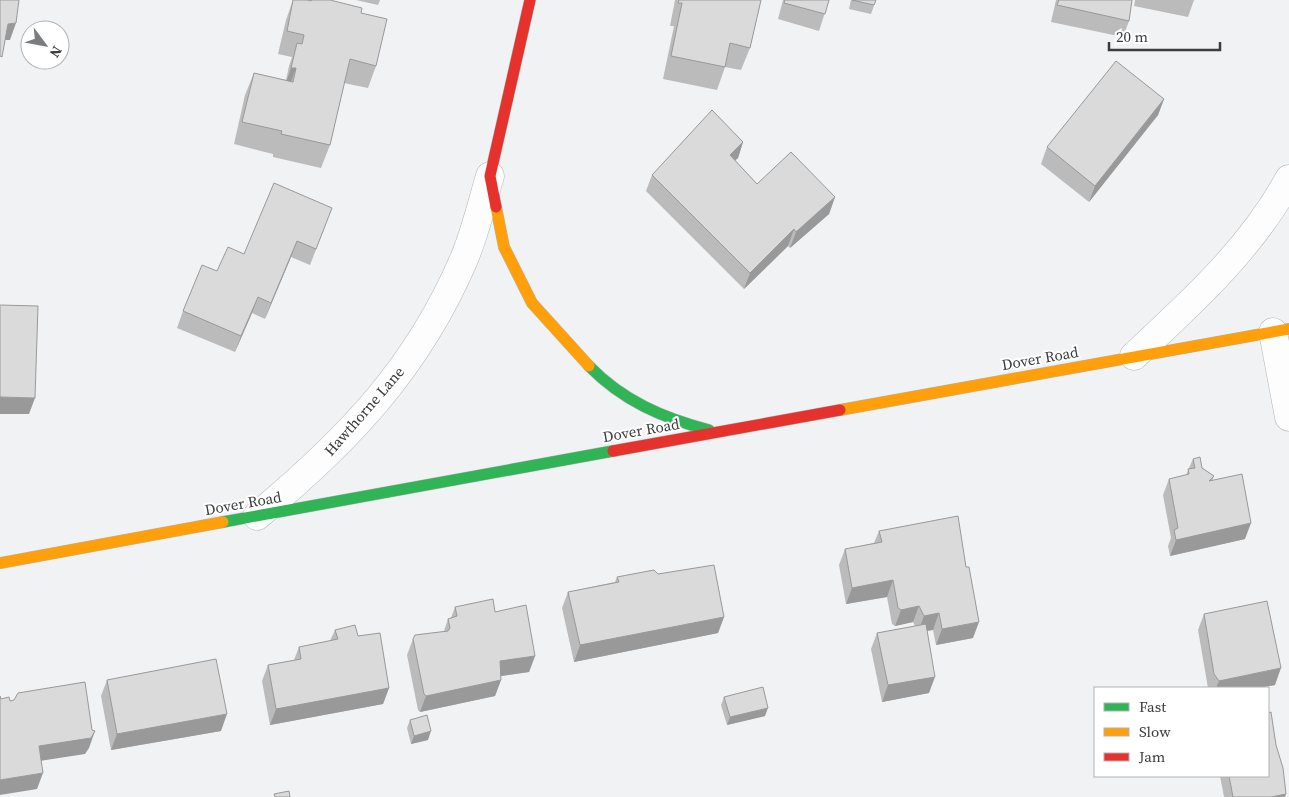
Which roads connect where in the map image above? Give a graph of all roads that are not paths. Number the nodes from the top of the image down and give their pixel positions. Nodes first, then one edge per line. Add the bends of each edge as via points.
1 (530, 0) edge
2 (490, 176) junction
3 (1289, 179) edge
4 (1281, 331) edge
5 (1134, 356) junction
6 (1289, 417) edge
7 (715, 432) junction
8 (257, 516) junction
9 (0, 563) edge

1 - 2 street, Hawthorne Lane
2 - 7 street, Hawthorne Lane via 504,247 532,303 566,343 604,382 638,405 672,420
2 - 8 street, Hawthorne Lane via 464,258 428,331 394,381 352,431 312,471
3 - 5 street via 1245,244 1210,285
4 - 5 street, Dover Road
4 - 6 street
5 - 7 street, Dover Road
7 - 8 street, Dover Road
8 - 9 street, Dover Road

